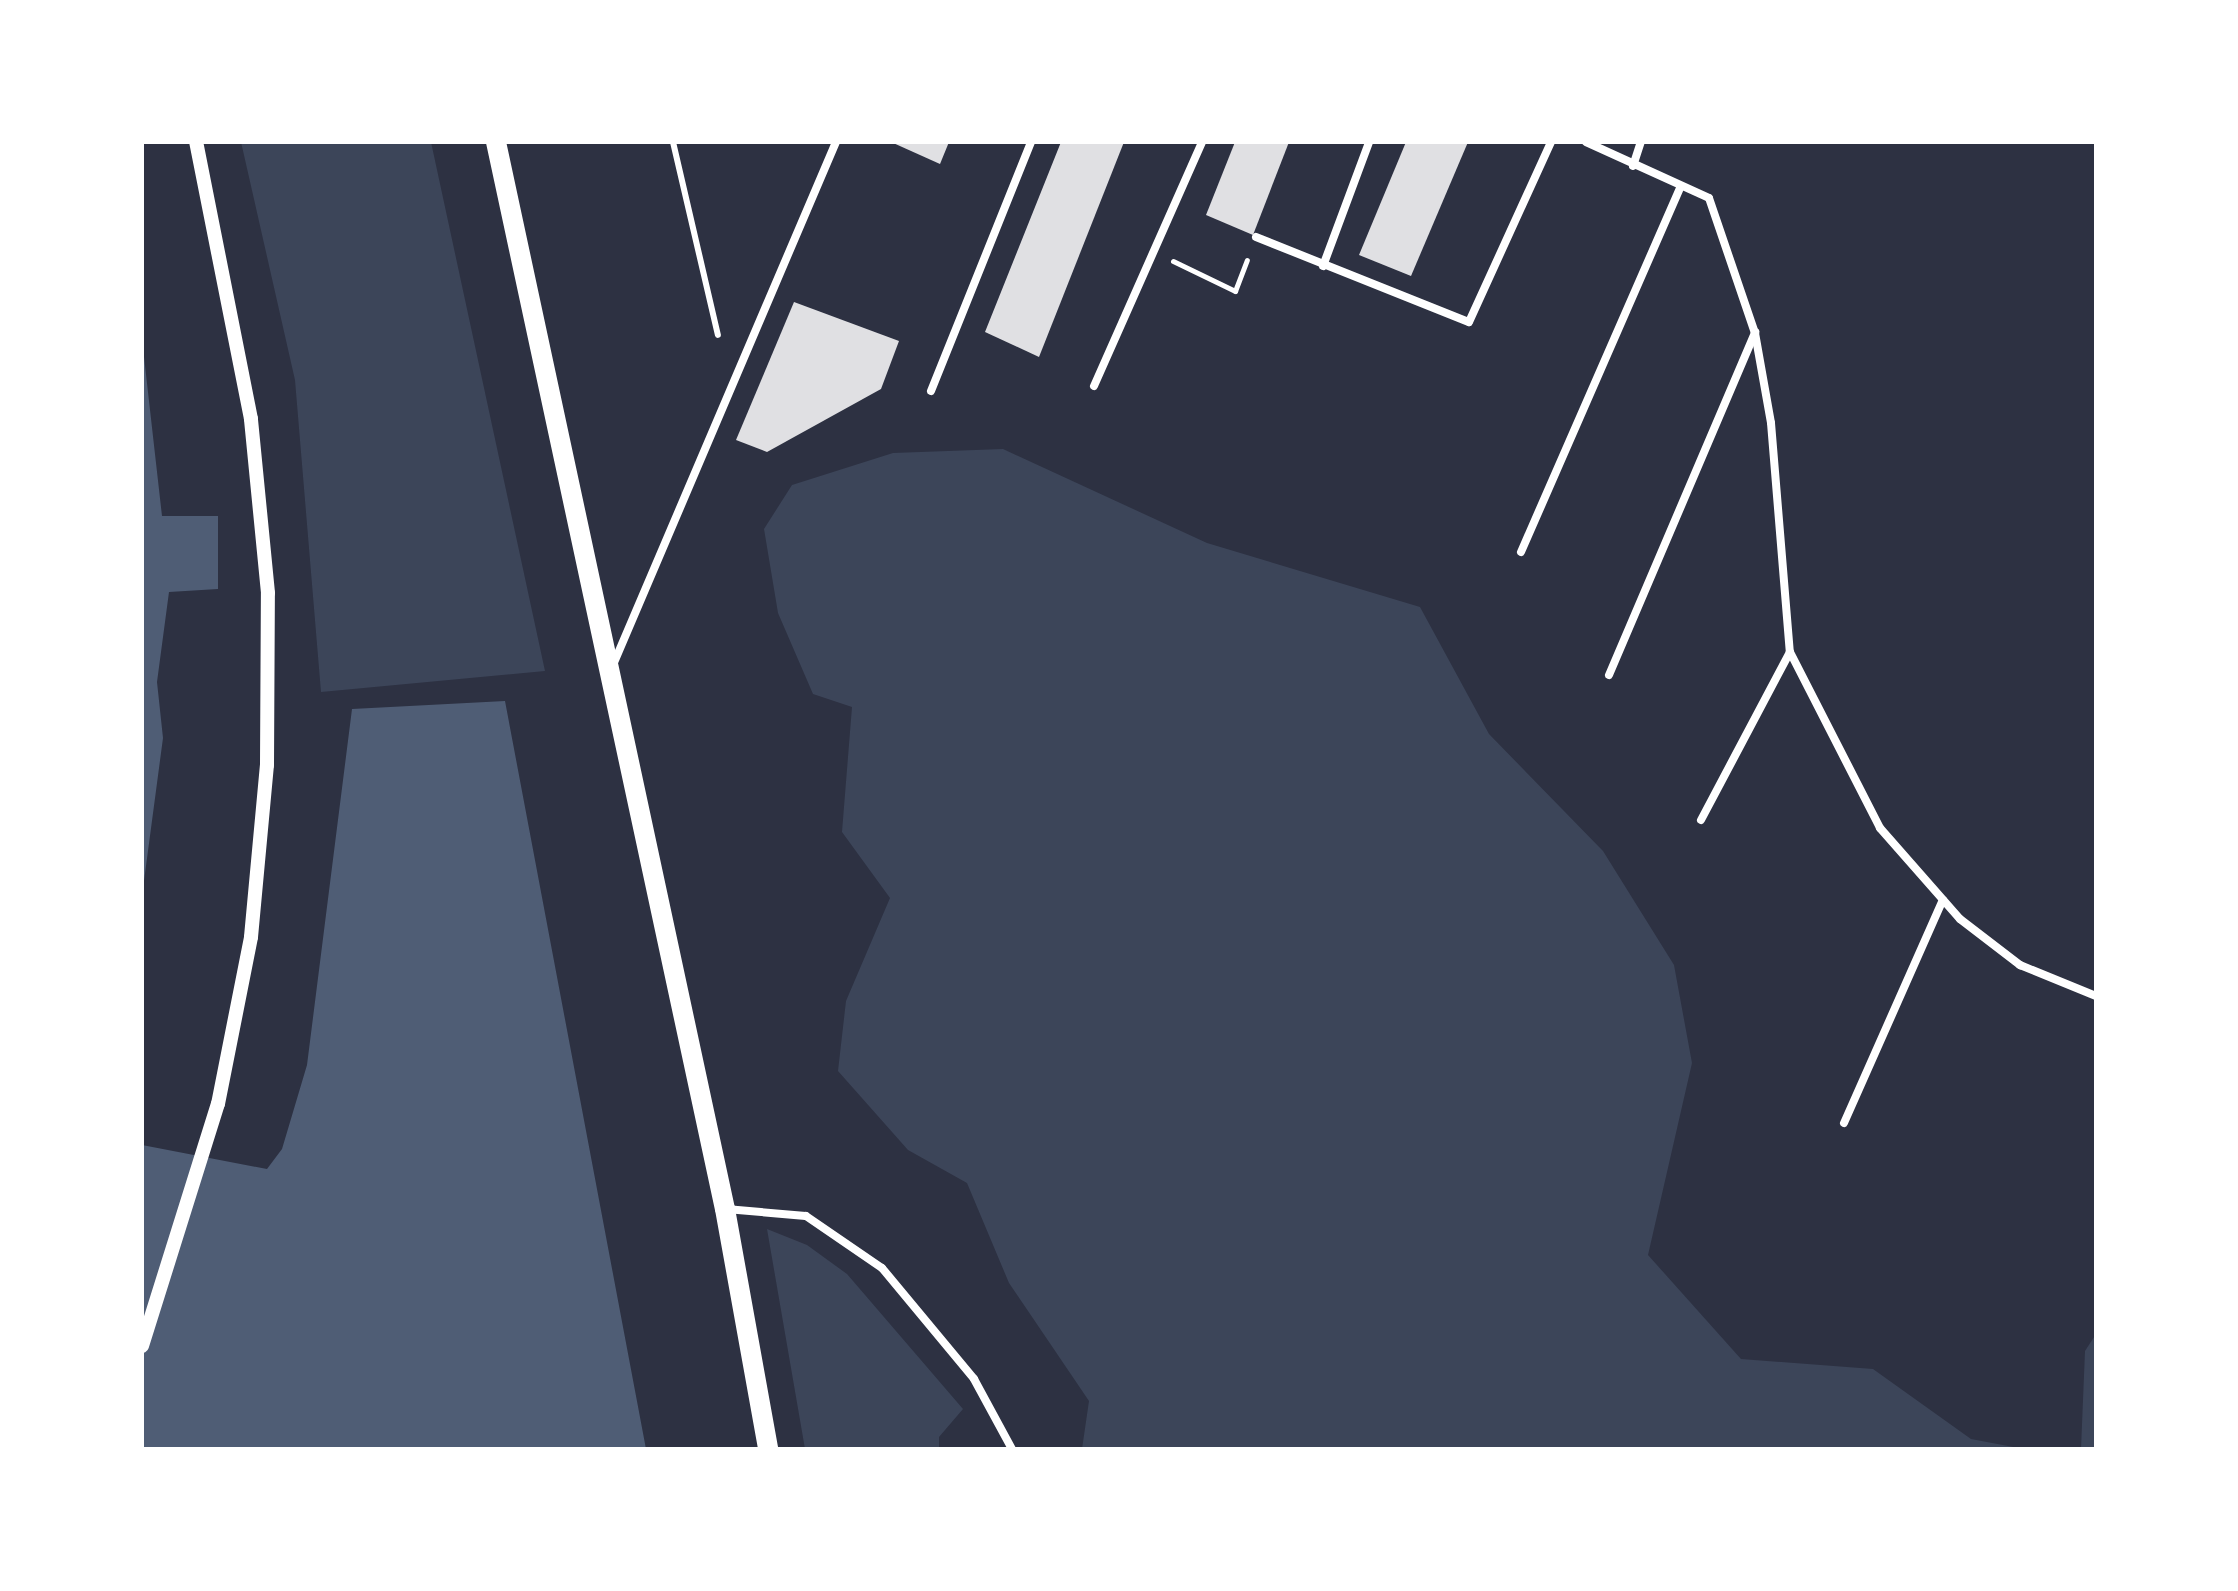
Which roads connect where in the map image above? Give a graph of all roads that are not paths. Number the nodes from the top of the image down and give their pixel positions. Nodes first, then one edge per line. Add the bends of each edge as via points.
1 (196, 142) edge
2 (496, 142) edge
3 (673, 142) edge
4 (836, 142) edge
5 (1031, 142) edge
6 (1202, 142) edge
7 (1369, 142) edge
8 (1551, 142) edge
9 (1586, 142) edge
10 (1641, 142) edge
11 (1633, 166) junction
12 (1681, 186) junction
13 (1256, 237) road end
14 (1323, 266) junction
15 (1755, 331) junction
16 (718, 335) dead end
17 (1094, 386) dead end
18 (931, 391) dead end
19 (1521, 552) dead end
20 (1790, 652) junction
21 (1609, 675) dead end
22 (607, 680) junction
23 (1701, 820) dead end
24 (1943, 900) junction
25 (2096, 996) edge
26 (1844, 1123) dead end
27 (725, 1209) junction
28 (142, 1346) edge
29 (768, 1449) edge
30 (1012, 1449) edge

1 - 28 street via 251,419 268,593 267,765 251,937 218,1104
2 - 22 main road via 543,336
3 - 16 lane
4 - 22 street
5 - 18 street
6 - 17 street
7 - 14 street
8 - 14 street via 1469,322
9 - 11 street
10 - 11 street
11 - 12 street
12 - 15 street via 1709,198
12 - 19 street
13 - 14 street
15 - 20 street via 1771,423
15 - 21 street
20 - 23 street
20 - 24 street via 1880,828
22 - 27 main road
24 - 25 street via 2020,965
24 - 26 street
27 - 29 main road
27 - 30 street via 806,1216 882,1268 974,1379

